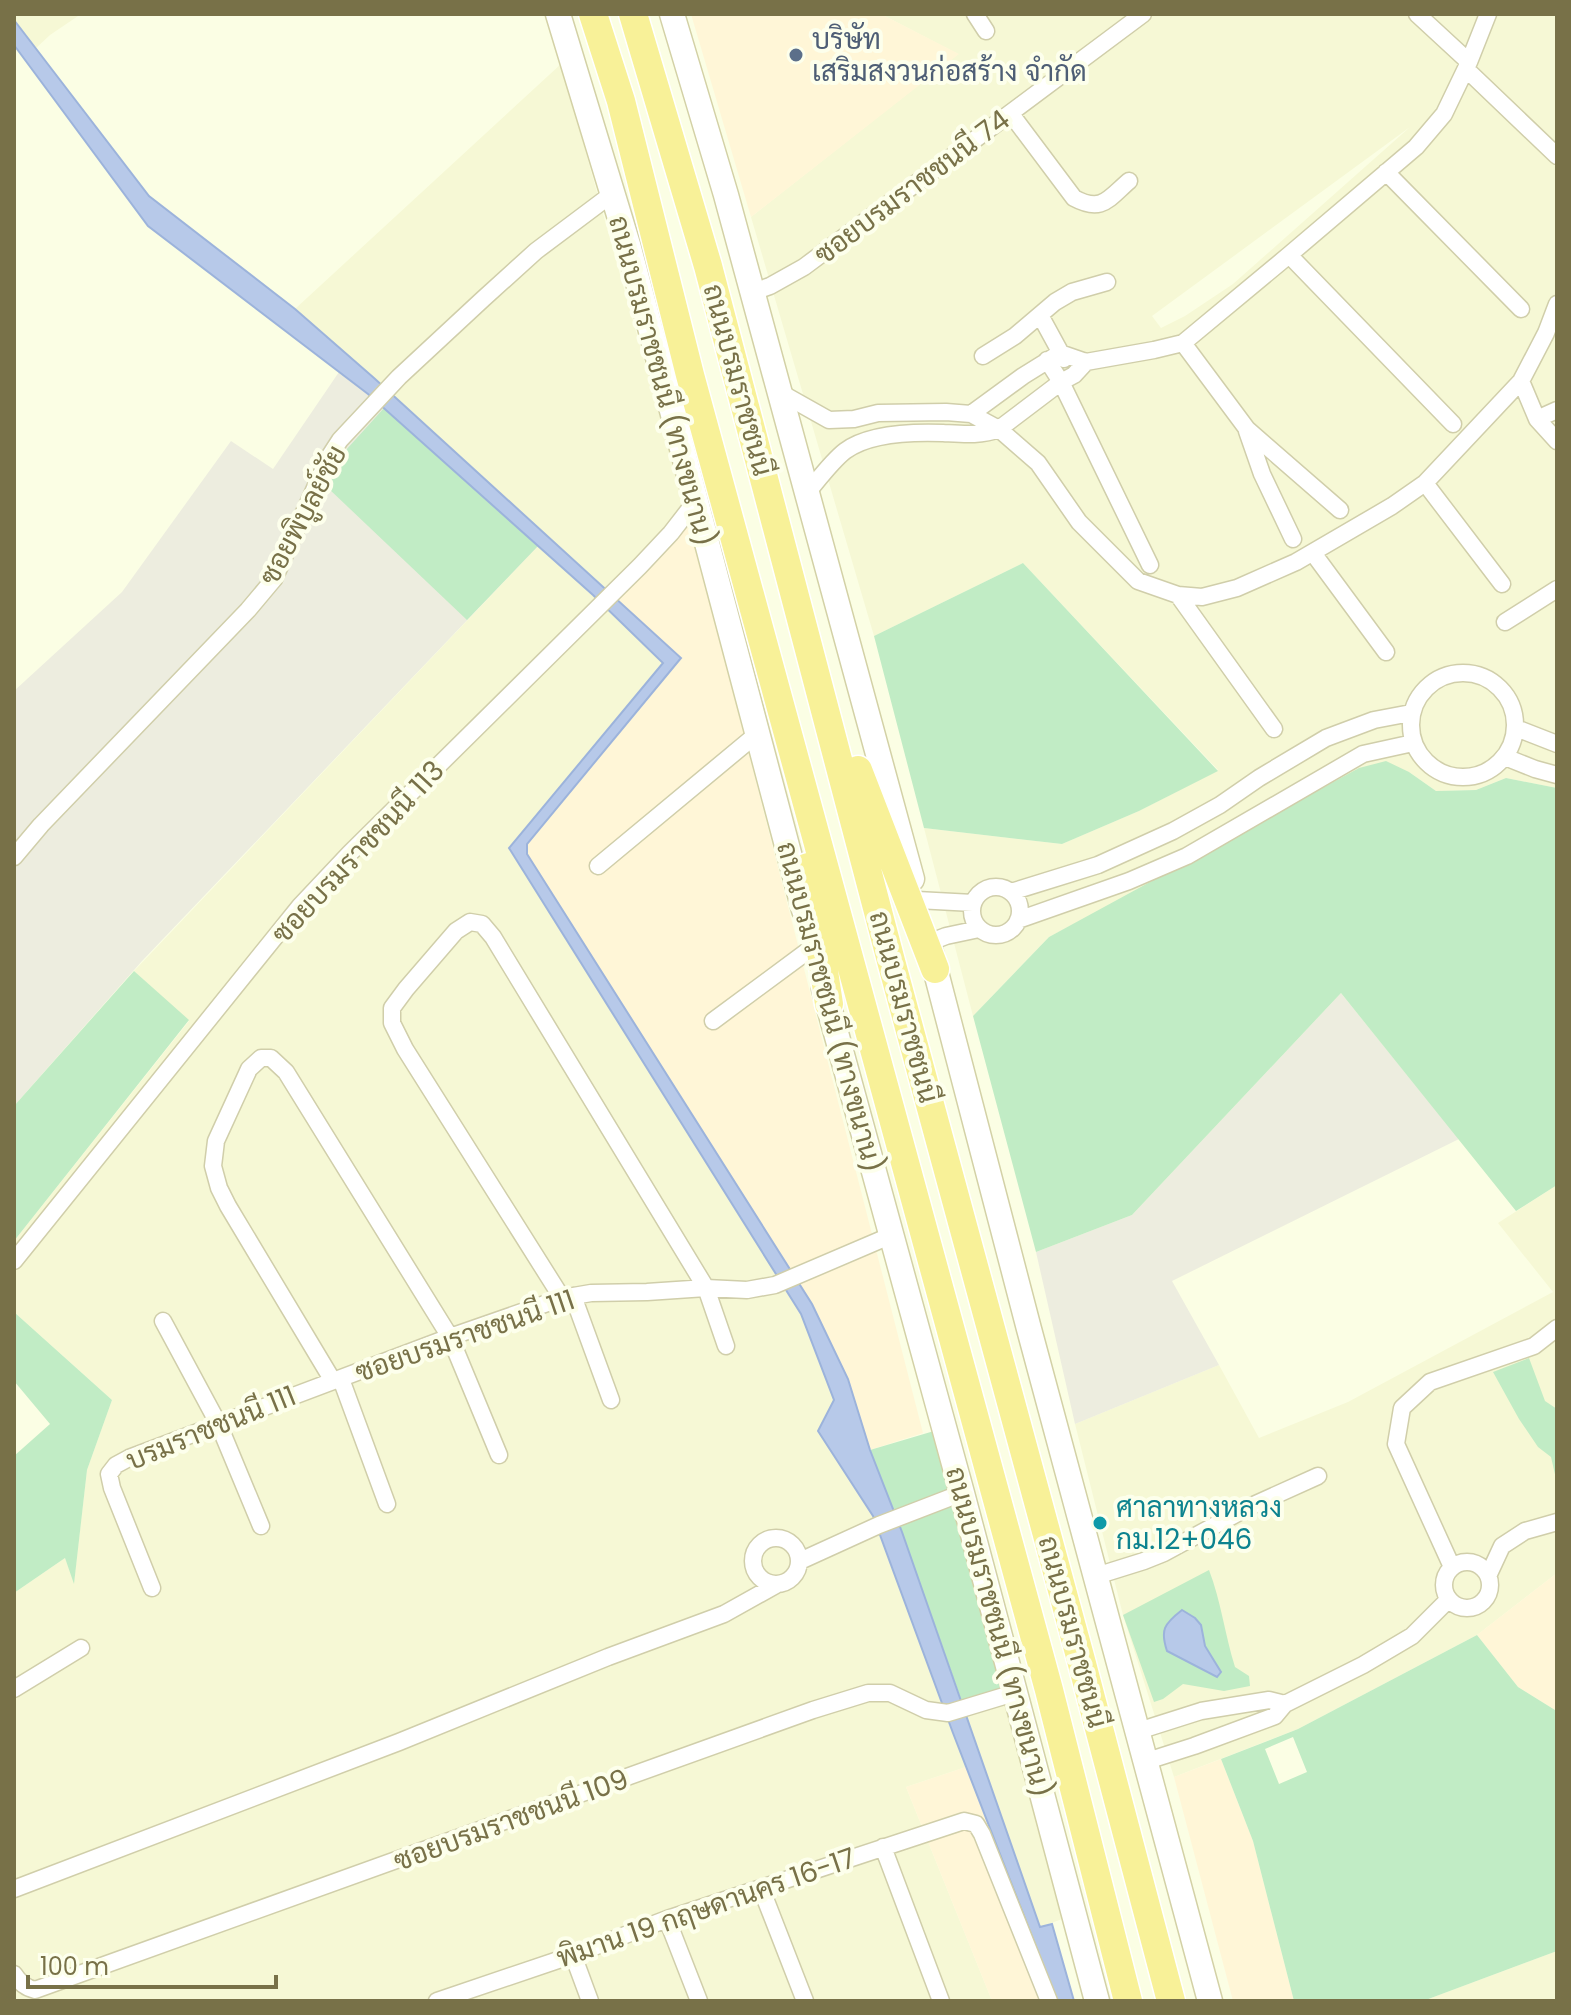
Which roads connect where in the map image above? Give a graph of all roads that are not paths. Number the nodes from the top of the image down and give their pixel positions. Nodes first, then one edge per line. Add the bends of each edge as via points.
1 (558, 14) edge
2 (593, 14) edge
3 (633, 14) edge
4 (672, 14) edge
5 (975, 14) edge
6 (1143, 14) edge
7 (1417, 14) edge
8 (1488, 14) edge
9 (986, 31) dead end
10 (1467, 66) junction
11 (1011, 114) junction
12 (1557, 156) edge
13 (1386, 172) junction
14 (1129, 181) dead end
15 (612, 194) junction
16 (1289, 255) junction
17 (1107, 282) dead end
18 (753, 292) junction
19 (1557, 304) edge
20 (1521, 309) dead end
21 (1040, 315) junction
22 (1183, 343) junction
23 (983, 356) dead end
24 (1053, 356) junction
25 (1086, 362) junction
26 (1068, 379) junction
27 (1521, 381) junction
28 (781, 393) junction
29 (1557, 410) edge
30 (878, 413) junction
31 (971, 414) junction
32 (1537, 419) junction
33 (1453, 424) dead end
34 (999, 429) junction
35 (1247, 429) junction
36 (884, 437) junction
37 (1557, 441) edge
38 (1425, 483) junction
39 (807, 493) junction
40 (695, 502) junction
41 (1340, 510) dead end
42 (1293, 539) dead end
43 (1313, 553) junction
44 (1150, 565) dead end
45 (1502, 584) dead end
46 (1557, 589) edge
47 (1178, 595) junction
48 (1505, 622) dead end
49 (805, 630) junction
50 (1386, 652) dead end
51 (778, 696) junction
52 (1411, 713) junction
53 (1516, 728) junction
54 (1274, 729) dead end
55 (757, 734) junction
56 (1413, 743) junction
57 (1557, 744) edge
58 (1505, 757) junction
59 (1557, 775) edge
60 (14, 857) edge
61 (598, 866) dead end
62 (1011, 892) junction
63 (917, 900) junction
64 (973, 903) junction
65 (1018, 920) junction
66 (979, 929) junction
67 (813, 947) junction
68 (932, 956) junction
69 (829, 1004) junction
70 (713, 1021) dead end
71 (892, 1235) junction
72 (14, 1261) edge
73 (706, 1288) junction
74 (568, 1297) junction
75 (163, 1321) dead end
76 (1557, 1328) edge
77 (450, 1337) junction
78 (726, 1346) dead end
79 (337, 1380) junction
80 (316, 1387) joint
81 (611, 1400) dead end
82 (219, 1425) junction
83 (499, 1455) dead end
84 (1318, 1476) dead end
85 (962, 1493) junction
86 (387, 1504) dead end
87 (1557, 1522) edge
88 (261, 1526) dead end
89 (800, 1561) junction
90 (1452, 1567) junction
91 (1489, 1574) junction
92 (1096, 1576) junction
93 (776, 1585) junction
94 (152, 1588) dead end
95 (1449, 1599) junction
96 (81, 1648) dead end
97 (14, 1689) edge
98 (1014, 1693) junction
99 (1285, 1704) junction
100 (1138, 1731) junction
101 (1147, 1761) junction
102 (883, 1847) junction
103 (761, 1888) junction
104 (14, 1889) edge
105 (667, 1919) junction
106 (573, 1955) junction
107 (14, 1974) edge
108 (479, 1994) edge
109 (437, 2001) edge
110 (590, 2001) edge
111 (699, 2001) edge
112 (805, 2001) edge
113 (941, 2001) edge
114 (1049, 2001) edge
115 (1097, 2001) edge
116 (1128, 2001) edge
117 (1171, 2001) edge
118 (1210, 2001) edge

1 - 15 main road, ถนนบรมราชชนนี (ทางขนาน)
2 - 51 highway, ถนนบรมราชชนนี via 621,101
3 - 49 highway, ถนนบรมราชชนนี via 708,266
4 - 18 main road
5 - 9 street
6 - 11 street, ซอยบรมราชชนนี 74
7 - 10 street
8 - 10 street
10 - 12 street
10 - 13 street via 1444,114
11 - 14 street via 1074,198 1086,205 1097,206
11 - 18 street, ซอยบรมราชชนนี 74 via 804,267
13 - 16 street
13 - 20 street
15 - 40 main road, ถนนบรมราชชนนี (ทางขนาน)
15 - 60 street, ซอยพิบูลย์ชัย via 536,251 365,412 329,457 274,579
16 - 22 street
16 - 33 street
17 - 21 street via 1072,292
18 - 28 main road
19 - 27 street
21 - 23 street
21 - 24 street
22 - 25 street
22 - 35 street
24 - 25 street
24 - 26 street
24 - 31 street
25 - 26 street
26 - 34 street
26 - 44 street
27 - 32 street
27 - 38 street
28 - 30 street via 829,420
28 - 39 main road
29 - 32 street
30 - 31 street
30 - 36 street
31 - 34 street
32 - 37 street
34 - 36 street
34 - 47 street via 1038,463 1079,522 1138,581
35 - 41 street
35 - 42 street
36 - 39 street via 845,450
38 - 43 street
38 - 45 street
39 - 63 main road
40 - 55 main road, ถนนบรมราชชนนี (ทางขนาน)
40 - 72 street, ซอยบรมราชชนนี 113 via 596,611 300,906
43 - 47 street via 1237,588 1202,597
43 - 50 street
46 - 48 street
47 - 54 street
49 - 68 highway
49 - 117 highway, ถนนบรมราชชนนี
51 - 69 highway
51 - 116 highway, ถนนบรมราชชนนี via 1049,1690
52 - 53 street via 1421,692 1437,678 1459,672 1481,675 1500,687 1512,706
52 - 56 street
52 - 62 street via 1326,738 1173,831 1098,865
53 - 57 street
53 - 58 street
55 - 61 street
55 - 67 main road, ถนนบรมราชชนนี (ทางขนาน)
56 - 58 street via 1425,762 1444,775 1466,778 1488,772
56 - 65 street via 1363,754 1187,856
58 - 59 street
62 - 64 street via 985,889
62 - 65 street via 1018,900
63 - 64 street
63 - 68 main road
64 - 66 street
65 - 66 street via 1006,933
66 - 68 street via 946,936
67 - 69 main road, ถนนบรมราชชนนี (ทางขนาน)
67 - 70 street
68 - 92 main road
69 - 71 main road, ถนนบรมราชชนนี (ทางขนาน)
71 - 73 street, ซอยบรมราชชนนี 111 via 775,1285
71 - 85 main road, ถนนบรมราชชนนี (ทางขนาน)
73 - 74 street, ซอยบรมราชชนนี 111
73 - 74 street via 493,937 482,924 470,922 406,989 392,1008 392,1023
73 - 78 street
74 - 77 street, ซอยบรมราชชนนี 111
74 - 81 street
75 - 82 street
76 - 90 street via 1534,1346 1430,1382 1402,1408 1396,1444
77 - 79 street, ซอยบรมราชชนนี 111
77 - 79 street via 286,1072 271,1058 261,1058 249,1069 216,1141 213,1166 228,1206
77 - 83 street
79 - 80 street, ซอยบรมราชชนนี 111
79 - 86 street
80 - 82 street, บรมราชชนนี 111
82 - 88 street
82 - 94 street, บรมราชชนนี 111 via 129,1458 109,1474
84 - 92 street via 1164,1553
85 - 89 street
85 - 98 main road, ถนนบรมราชชนนี (ทางขนาน)
87 - 91 street via 1525,1531 1502,1546
89 - 93 street via 793,1578
89 - 93 street via 783,1538 756,1548 753,1568 766,1583
90 - 91 street via 1472,1561
90 - 95 street via 1444,1582
91 - 95 street via 1490,1591 1480,1605 1463,1608
92 - 100 main road
93 - 104 street via 724,1614
95 - 99 street via 1412,1636
96 - 97 street
98 - 107 street, ซอยบรมราชชนนี 109 via 948,1713 926,1710 890,1693 868,1693 35,1990
98 - 115 main road, ถนนบรมราชชนนี (ทางขนาน)
99 - 100 street via 1269,1700 1201,1711
99 - 101 street via 1275,1716
100 - 101 main road
101 - 118 main road
102 - 103 street, พิมาน 19 กฤษดานคร 16-17
102 - 113 street
102 - 114 street, พิมาน 19 กฤษดานคร 16-17 via 964,1821 976,1824
103 - 105 street, พิมาน 19 กฤษดานคร 16-17
103 - 112 street
105 - 106 street, พิมาน 19 กฤษดานคร 16-17
105 - 111 street
106 - 108 street, พิมาน 19 กฤษดานคร 16-17
106 - 110 street
108 - 109 street, พิมาน 19 กฤษดานคร 16-17

